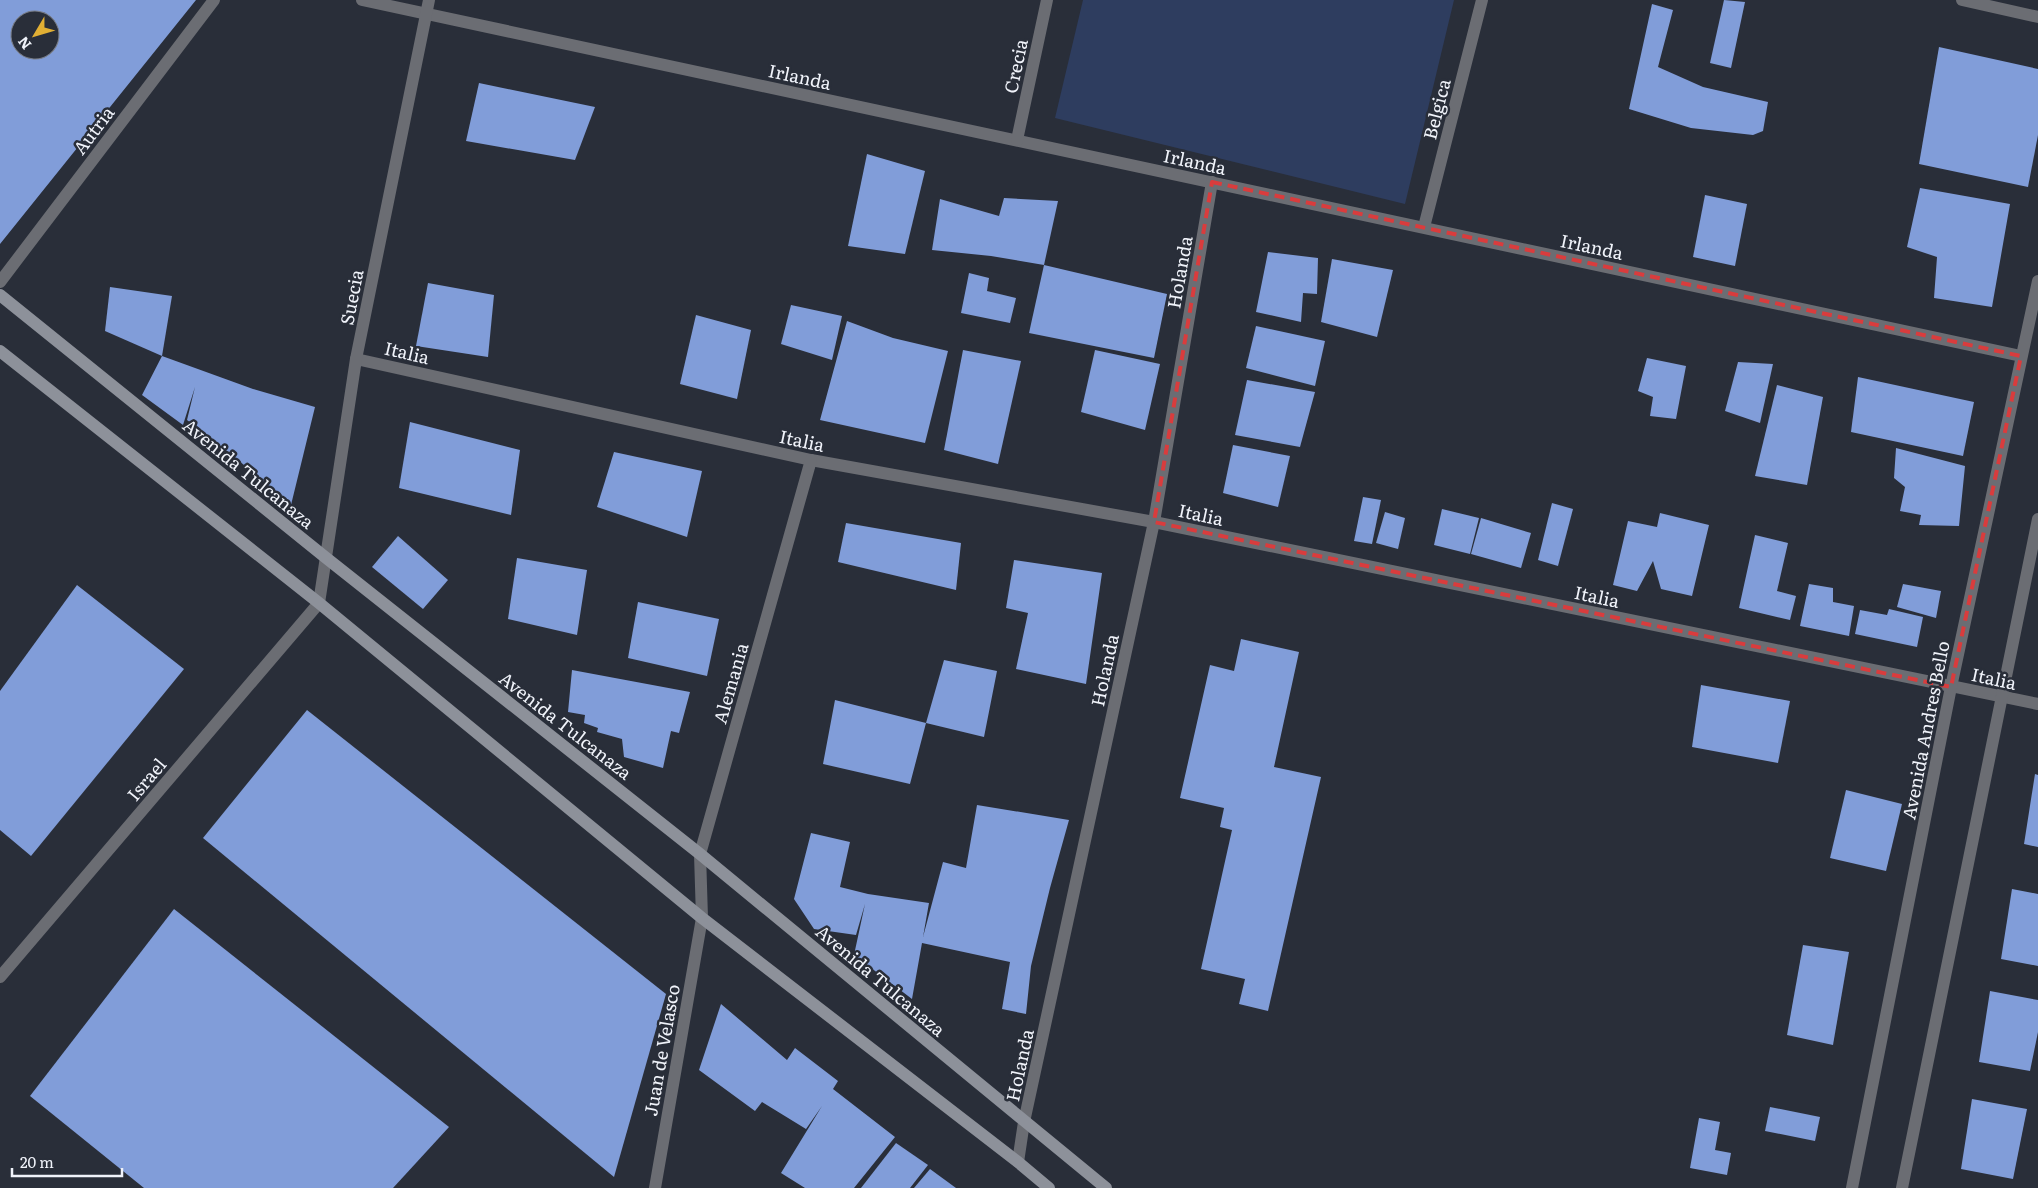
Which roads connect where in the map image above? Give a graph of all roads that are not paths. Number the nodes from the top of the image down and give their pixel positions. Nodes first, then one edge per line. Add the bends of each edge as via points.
1 (214, 0) edge
2 (362, 0) edge
3 (429, 0) edge
4 (1047, 0) edge
5 (1482, 0) edge
6 (1962, 0) edge
7 (426, 14) junction
8 (2038, 17) edge
9 (1016, 140) junction
10 (1212, 182) junction
11 (1424, 228) junction
12 (2038, 281) edge
13 (0, 282) edge
14 (0, 294) edge
15 (0, 351) edge
16 (2022, 356) junction
17 (356, 358) junction
18 (811, 460) junction
19 (2038, 519) edge
20 (1154, 522) junction
21 (324, 557) junction
22 (319, 603) junction
23 (1951, 687) junction
24 (2001, 697) junction
25 (2038, 704) edge
26 (700, 854) junction
27 (702, 918) junction
28 (0, 977) edge
29 (1024, 1122) junction
30 (1018, 1162) junction
31 (655, 1188) edge
32 (1049, 1188) edge
33 (1106, 1188) edge
34 (1852, 1188) edge
35 (1902, 1188) edge

1 - 13 street, Autria
2 - 7 street, Irlanda
3 - 7 street, Suecia
4 - 9 street, Crecia
5 - 11 street, Belgica
6 - 8 street
7 - 9 street, Irlanda
7 - 17 street, Suecia
9 - 10 street, Irlanda
10 - 11 street, Irlanda
10 - 20 street, Holanda
11 - 16 street, Irlanda
12 - 16 street, Avenida Andres Bello
14 - 21 street, Avenida Tulcanaza
15 - 22 street
16 - 23 street, Avenida Andres Bello
17 - 18 street, Italia
17 - 21 street, Suecia
18 - 20 street, Italia
18 - 26 street, Alemania
19 - 24 street
20 - 23 street, Italia
20 - 29 street, Holanda
21 - 22 street, Suecia
21 - 26 street, Avenida Tulcanaza
22 - 27 street
22 - 28 street, Israel
23 - 24 street, Italia
23 - 34 street, Avenida Andres Bello
24 - 25 street, Italia
24 - 35 street
26 - 27 street, Alemania
26 - 29 street, Avenida Tulcanaza
27 - 30 street
27 - 31 street, Juan de Velasco
29 - 30 street, Holanda
29 - 33 street, Avenida Tulcanaza
30 - 32 street

